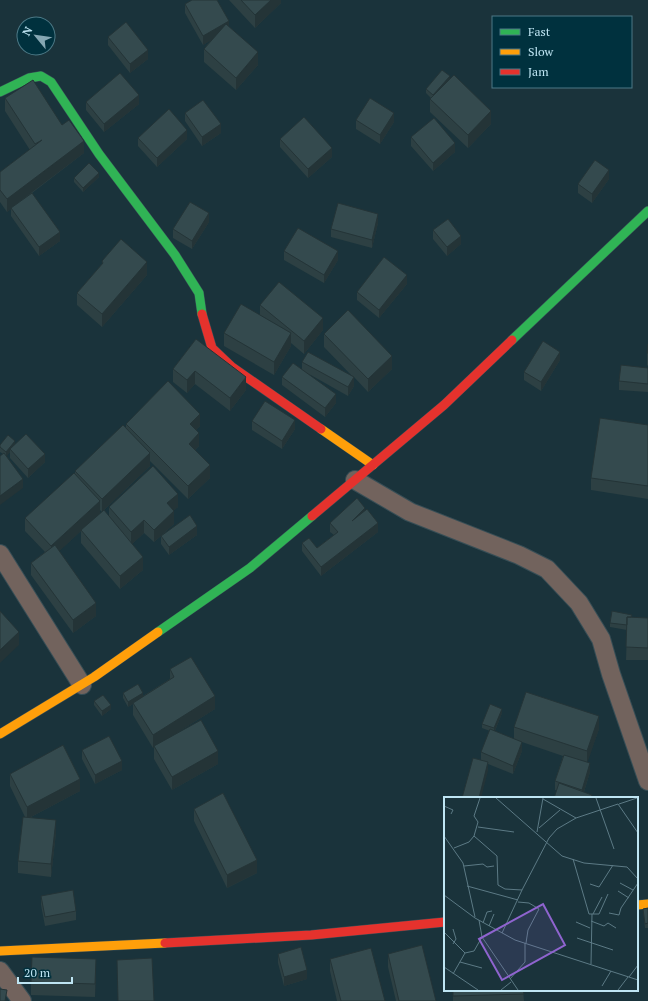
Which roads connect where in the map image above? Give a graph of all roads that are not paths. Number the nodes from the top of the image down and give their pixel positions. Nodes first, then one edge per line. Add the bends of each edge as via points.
1 (0, 92) edge
2 (648, 211) edge
3 (373, 465) junction
4 (355, 480) junction
5 (0, 554) edge
6 (82, 685) junction
7 (0, 734) edge
8 (648, 781) edge
9 (648, 904) edge
10 (638, 905) edge
11 (444, 922) edge
12 (0, 951) edge
13 (0, 971) edge
14 (22, 1001) edge

1 - 3 street via 29,78 41,76 51,82 99,154 175,256 199,293 212,348 232,367
2 - 3 street via 444,405
3 - 4 street
4 - 6 street via 250,568
4 - 8 street via 410,512 519,555 546,569 579,603 601,639
5 - 6 street
6 - 7 street
9 - 10 street
11 - 12 street via 310,935
13 - 14 street

